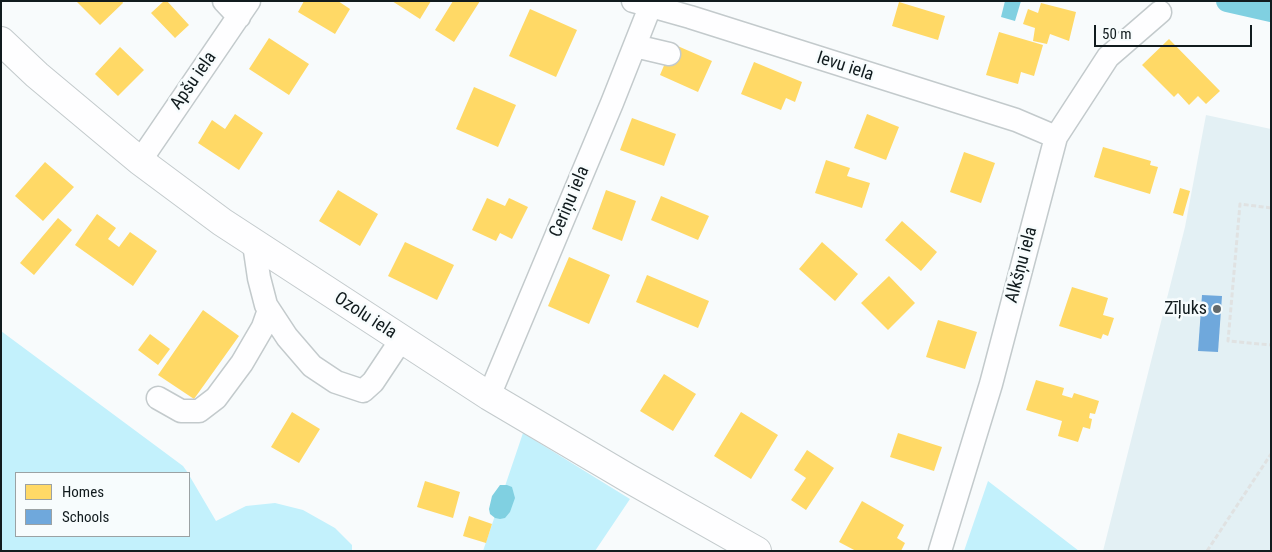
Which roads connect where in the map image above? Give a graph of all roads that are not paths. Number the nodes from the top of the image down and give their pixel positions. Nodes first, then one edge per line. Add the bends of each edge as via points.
1 (641, 4) edge
2 (238, 6) edge
3 (1160, 12) dead end
4 (1, 40) edge
5 (635, 46) junction
6 (669, 54) dead end
7 (1056, 137) junction
8 (140, 161) junction
9 (254, 244) junction
10 (269, 310) junction
11 (401, 340) junction
12 (489, 396) junction
13 (158, 398) dead end
14 (757, 551) edge
15 (940, 551) edge

1 - 5 street, Ceriņu iela
1 - 7 street, Ievu iela via 998,114
2 - 8 street, Apšu iela
3 - 7 street, Alkšņu iela via 1108,57
4 - 8 main road, Ozolu iela via 37,76
5 - 6 street
5 - 12 street, Ceriņu iela
7 - 15 street, Alkšņu iela via 991,384
8 - 9 main road, Ozolu iela
9 - 10 street via 259,278
9 - 11 main road, Ozolu iela
10 - 11 street via 312,366 336,382 363,391 373,382
10 - 13 street via 242,363 216,398 199,411 181,411
11 - 12 main road, Ozolu iela
12 - 14 main road, Ozolu iela

